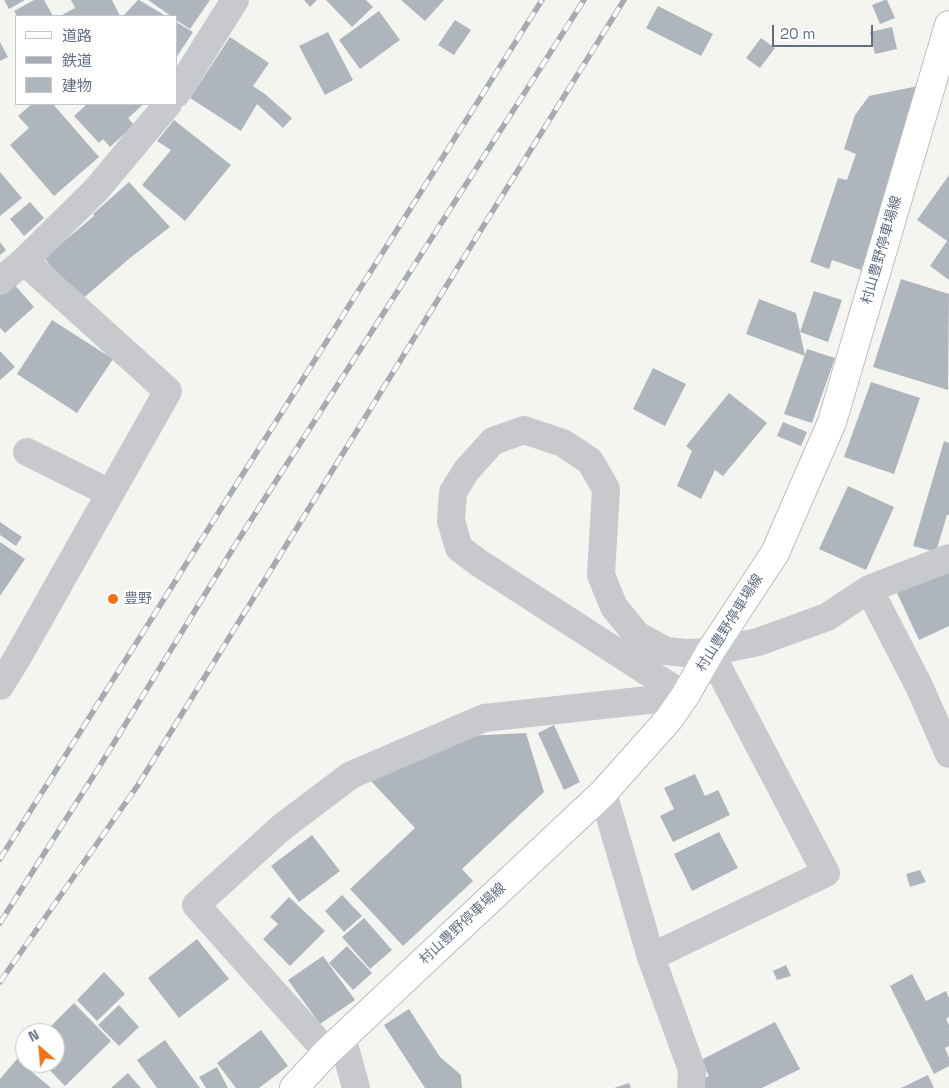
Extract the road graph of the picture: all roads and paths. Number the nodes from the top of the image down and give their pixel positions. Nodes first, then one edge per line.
1 (235, 0) edge
2 (949, 25) edge
3 (178, 91) edge
4 (167, 105) edge
5 (24, 261) junction
6 (0, 281) edge
7 (27, 452) dead end
8 (110, 493) junction
9 (949, 558) edge
10 (869, 589) junction
11 (710, 652) junction
12 (0, 686) edge
13 (685, 696) junction
14 (949, 754) edge
15 (603, 793) junction
16 (651, 958) junction
17 (334, 1045) junction
18 (294, 1088) edge
19 (356, 1088) edge
20 (691, 1088) edge

1 - 3 street
2 - 11 main road, 村山豊野停車場線
4 - 5 street
5 - 6 street
5 - 8 street
7 - 8 street
8 - 12 street
9 - 10 street
10 - 11 street
10 - 14 street
11 - 13 main road, 村山豊野停車場線
11 - 13 street
11 - 16 street
13 - 15 main road, 村山豊野停車場線
13 - 17 street
15 - 16 street
15 - 17 main road, 村山豊野停車場線
16 - 20 street
17 - 18 main road, 村山豊野停車場線
17 - 19 street

